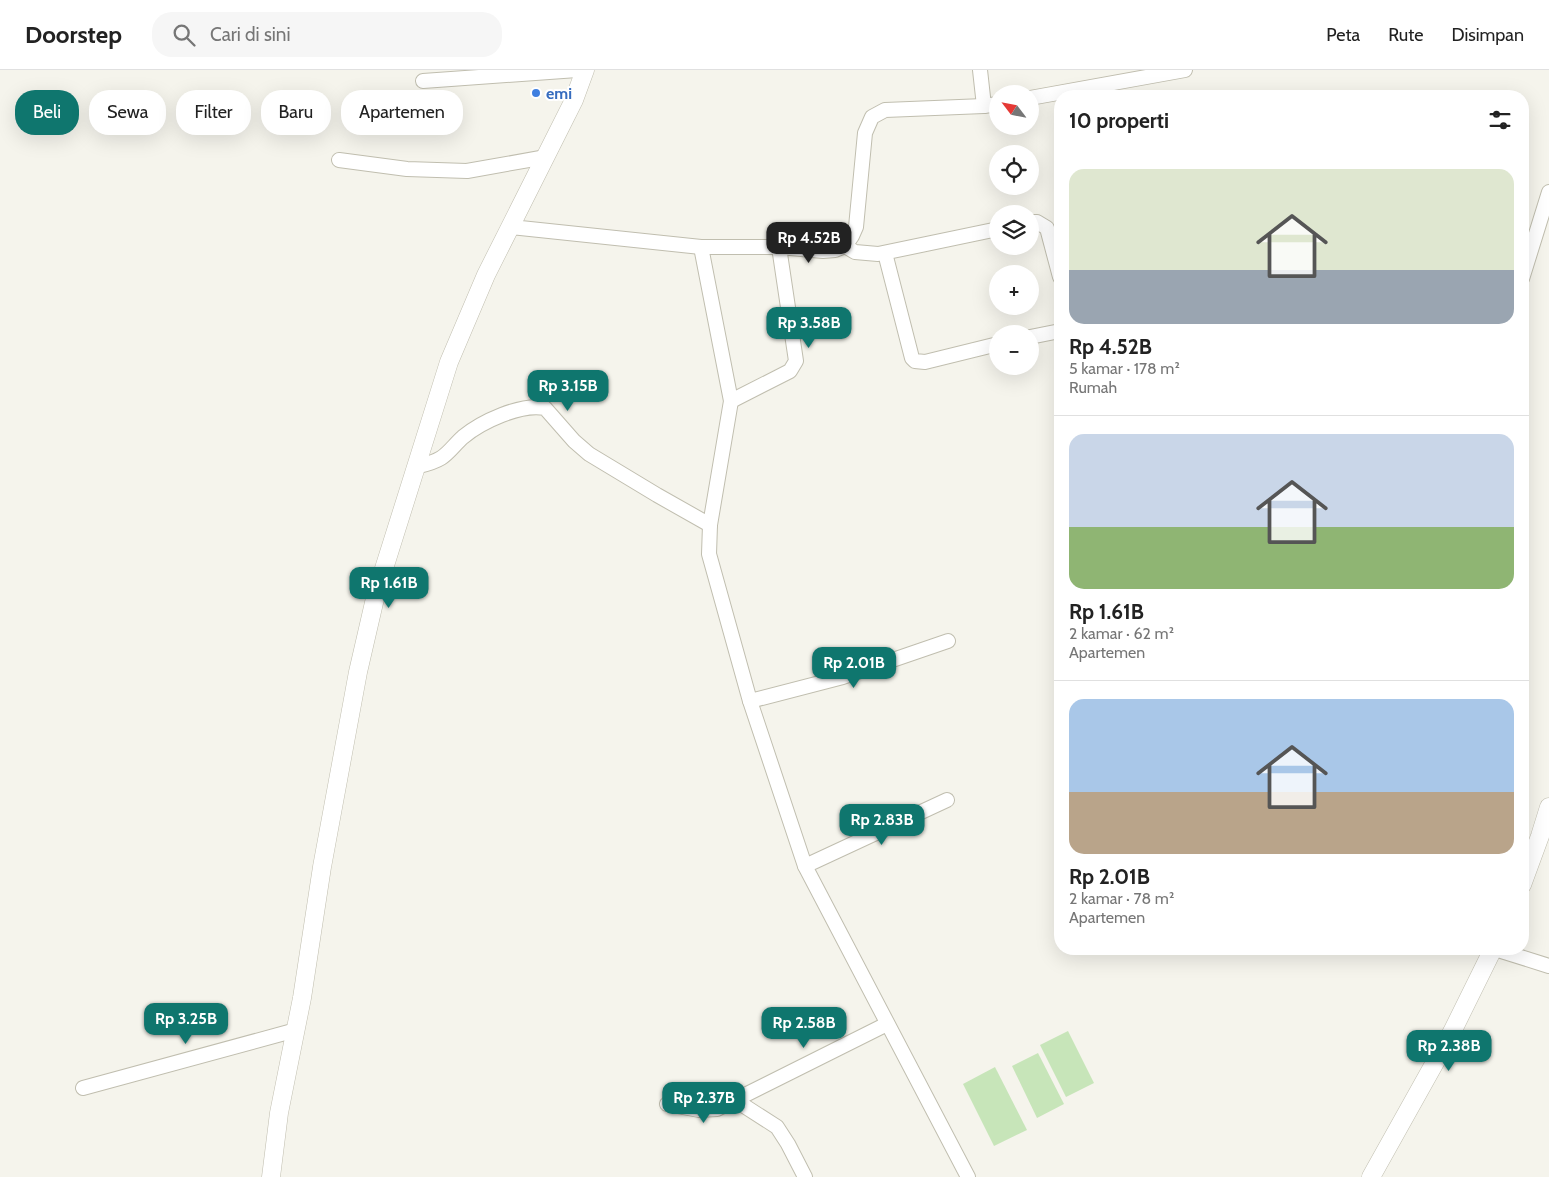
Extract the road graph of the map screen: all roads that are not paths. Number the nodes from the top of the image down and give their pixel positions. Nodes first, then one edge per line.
1 (577, 70) edge
2 (585, 70) edge
3 (980, 70) edge
4 (1185, 70) edge
5 (423, 81) dead end
6 (1074, 90) edge
7 (1054, 94) edge
8 (1039, 96) edge
9 (989, 99) edge
10 (989, 105) edge
11 (546, 156) junction
12 (339, 160) dead end
13 (1549, 192) edge
14 (1039, 223) edge
15 (510, 227) junction
16 (989, 231) edge
17 (845, 246) junction
18 (701, 247) junction
19 (779, 247) junction
20 (884, 253) junction
21 (1054, 254) edge
22 (1529, 256) edge
23 (1054, 332) edge
24 (1039, 335) edge
25 (989, 346) edge
26 (731, 401) junction
27 (415, 468) junction
28 (710, 525) junction
29 (948, 641) dead end
30 (750, 701) junction
31 (947, 800) dead end
32 (1549, 807) edge
33 (805, 866) junction
34 (1529, 866) edge
35 (1491, 955) edge
36 (1513, 955) edge
37 (1549, 966) edge
38 (887, 1024) junction
39 (296, 1030) junction
40 (83, 1088) dead end
41 (735, 1100) junction
42 (667, 1104) dead end
43 (271, 1177) edge
44 (805, 1177) edge
45 (968, 1177) edge
46 (1371, 1177) edge

1 - 5 street
2 - 11 street
3 - 9 street
4 - 6 street
7 - 8 street
10 - 17 street
11 - 12 street
11 - 15 street
13 - 22 street
14 - 21 street
15 - 18 street
15 - 27 street
16 - 20 street
17 - 19 street
17 - 20 street
18 - 19 street
18 - 26 street
19 - 26 street
20 - 25 street
23 - 24 street
26 - 28 street
27 - 28 street
27 - 39 street
28 - 30 street
29 - 30 street
30 - 33 street
31 - 33 street
32 - 34 street
33 - 38 street
35 - 46 street
36 - 37 street
38 - 41 street
38 - 45 street
39 - 40 street
39 - 43 street
41 - 42 street
41 - 44 street

